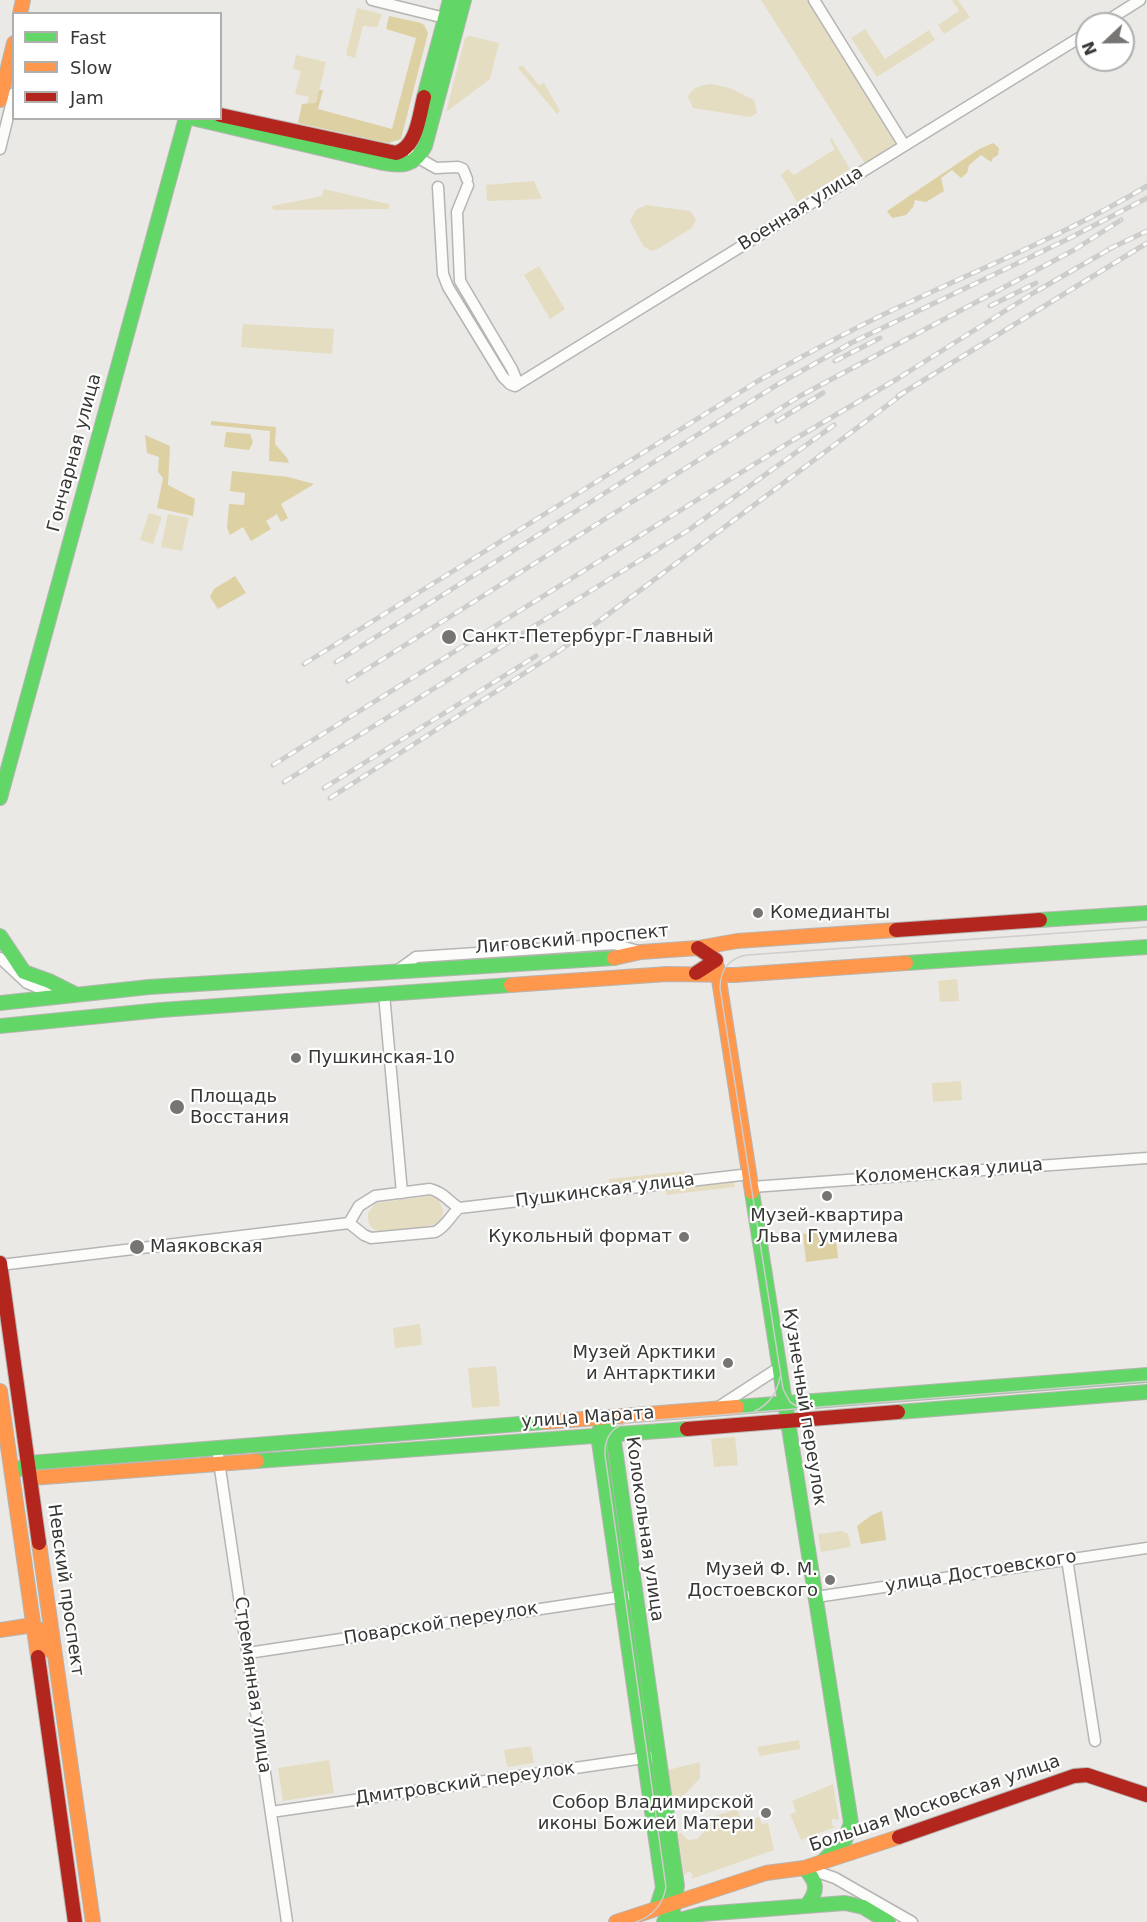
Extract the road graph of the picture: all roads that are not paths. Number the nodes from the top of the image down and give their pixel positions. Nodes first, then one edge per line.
1 (372, 0) edge
2 (450, 0) edge
3 (464, 0) edge
4 (814, 0) edge
5 (1140, 0) edge
6 (1121, 12) edge
7 (452, 20) junction
8 (1075, 40) edge
9 (12, 51) edge
10 (6, 76) edge
11 (0, 100) edge
12 (12, 101) edge
13 (222, 115) edge
14 (185, 120) edge
15 (201, 120) edge
16 (904, 145) junction
17 (0, 149) edge
18 (405, 150) junction
19 (418, 158) junction
20 (436, 168) junction
21 (515, 386) junction
22 (0, 798) edge
23 (1147, 913) edge
24 (0, 936) edge
25 (1147, 947) edge
26 (715, 953) junction
27 (0, 958) edge
28 (696, 974) junction
29 (718, 974) junction
30 (221, 982) junction
31 (74, 993) junction
32 (384, 994) junction
33 (56, 995) junction
34 (0, 1003) edge
35 (223, 1005) junction
36 (0, 1026) edge
37 (1147, 1158) edge
38 (751, 1180) junction
39 (402, 1192) junction
40 (448, 1201) junction
41 (459, 1208) junction
42 (450, 1216) junction
43 (354, 1222) junction
44 (0, 1264) edge
45 (780, 1367) junction
46 (1147, 1375) edge
47 (0, 1391) edge
48 (1147, 1392) edge
49 (785, 1402) junction
50 (717, 1408) junction
51 (603, 1418) junction
52 (788, 1421) junction
53 (613, 1434) junction
54 (598, 1435) junction
55 (218, 1448) junction
56 (28, 1463) junction
57 (220, 1464) junction
58 (12, 1475) junction
59 (31, 1478) junction
60 (1147, 1548) edge
61 (1067, 1560) junction
62 (628, 1595) junction
63 (816, 1597) junction
64 (33, 1625) junction
65 (0, 1630) edge
66 (248, 1653) junction
67 (60, 1683) junction
68 (1095, 1742) dead end
69 (659, 1756) junction
70 (644, 1758) junction
71 (1147, 1796) edge
72 (271, 1812) junction
73 (821, 1863) junction
74 (804, 1868) junction
75 (750, 1877) junction
76 (861, 1900) junction
77 (675, 1901) junction
78 (807, 1905) junction
79 (657, 1907) junction
80 (757, 1909) junction
81 (75, 1922) edge
82 (93, 1922) edge
83 (287, 1922) edge
84 (616, 1922) edge
85 (664, 1922) edge
86 (672, 1922) edge
87 (888, 1922) edge
88 (912, 1922) edge

1 - 7 street
2 - 7 main road
3 - 7 main road
4 - 16 street
5 - 6 street
7 - 18 main road
7 - 19 main road
8 - 16 street, Военная улица
9 - 10 main road
10 - 11 main road
12 - 17 street
13 - 18 main road
14 - 22 main road, Гончарная улица
15 - 19 main road
16 - 21 street, Военная улица
18 - 19 street
19 - 20 street
20 - 21 street
20 - 21 street
23 - 26 main road, Лиговский проспект
24 - 31 main road
25 - 29 main road
26 - 28 main road
26 - 29 main road, Кузнечный переулок
26 - 30 main road, Лиговский проспект
27 - 33 street
28 - 29 main road
28 - 32 main road
29 - 38 main road, Кузнечный переулок
30 - 31 main road, Лиговский проспект
30 - 35 main road
31 - 33 main road, Лиговский проспект
32 - 35 main road
32 - 39 street
33 - 34 main road, Лиговский проспект
35 - 36 main road
37 - 38 street, Коломенская улица
38 - 41 street, Пушкинская улица
38 - 45 main road, Кузнечный переулок
39 - 40 street
39 - 43 street
40 - 41 street
40 - 42 street
41 - 42 street
42 - 43 street
43 - 44 street
44 - 56 main road, Невский проспект
45 - 49 main road, Кузнечный переулок
45 - 50 street, улица Марата
46 - 49 main road, улица Марата
47 - 58 main road, Невский проспект
48 - 52 main road, улица Марата
49 - 50 main road, улица Марата
49 - 52 main road, Кузнечный переулок
50 - 51 main road, улица Марата
51 - 53 main road, Колокольная улица
51 - 54 main road, Колокольная улица
51 - 55 main road, улица Марата
52 - 53 main road, улица Марата
52 - 63 main road, Кузнечный переулок
53 - 54 main road, улица Марата
53 - 62 main road, Колокольная улица
54 - 57 main road, улица Марата
54 - 62 main road, Колокольная улица
55 - 56 main road, улица Марата
55 - 57 street, Стремянная улица
56 - 58 main road
56 - 59 main road, Невский проспект
57 - 59 main road, улица Марата
57 - 66 street, Стремянная улица
58 - 64 main road, Невский проспект
59 - 67 main road, Невский проспект
60 - 61 street, улица Достоевского
61 - 63 street, улица Достоевского
61 - 68 street
62 - 66 street, Поварской переулок
62 - 69 main road, Колокольная улица
62 - 70 main road, Колокольная улица
63 - 73 main road, Кузнечный переулок
64 - 65 main road
64 - 67 main road
64 - 81 main road, Невский проспект
66 - 72 street, Стремянная улица
67 - 82 main road, Невский проспект
69 - 70 street, Дмитровский переулок
69 - 77 main road, Колокольная улица
70 - 72 street, Дмитровский переулок
70 - 79 main road, Колокольная улица
71 - 73 main road, Большая Московская улица
72 - 83 street, Стремянная улица
73 - 74 main road, Большая Московская улица
74 - 75 main road, Большая Московская улица
74 - 76 street
74 - 78 main road
75 - 77 main road, Большая Московская улица
75 - 80 main road
76 - 78 main road
76 - 87 main road
76 - 88 street
77 - 79 main road, Большая Московская улица
77 - 85 main road, Колокольная улица
78 - 80 main road
79 - 84 main road, Большая Московская улица
80 - 86 main road

